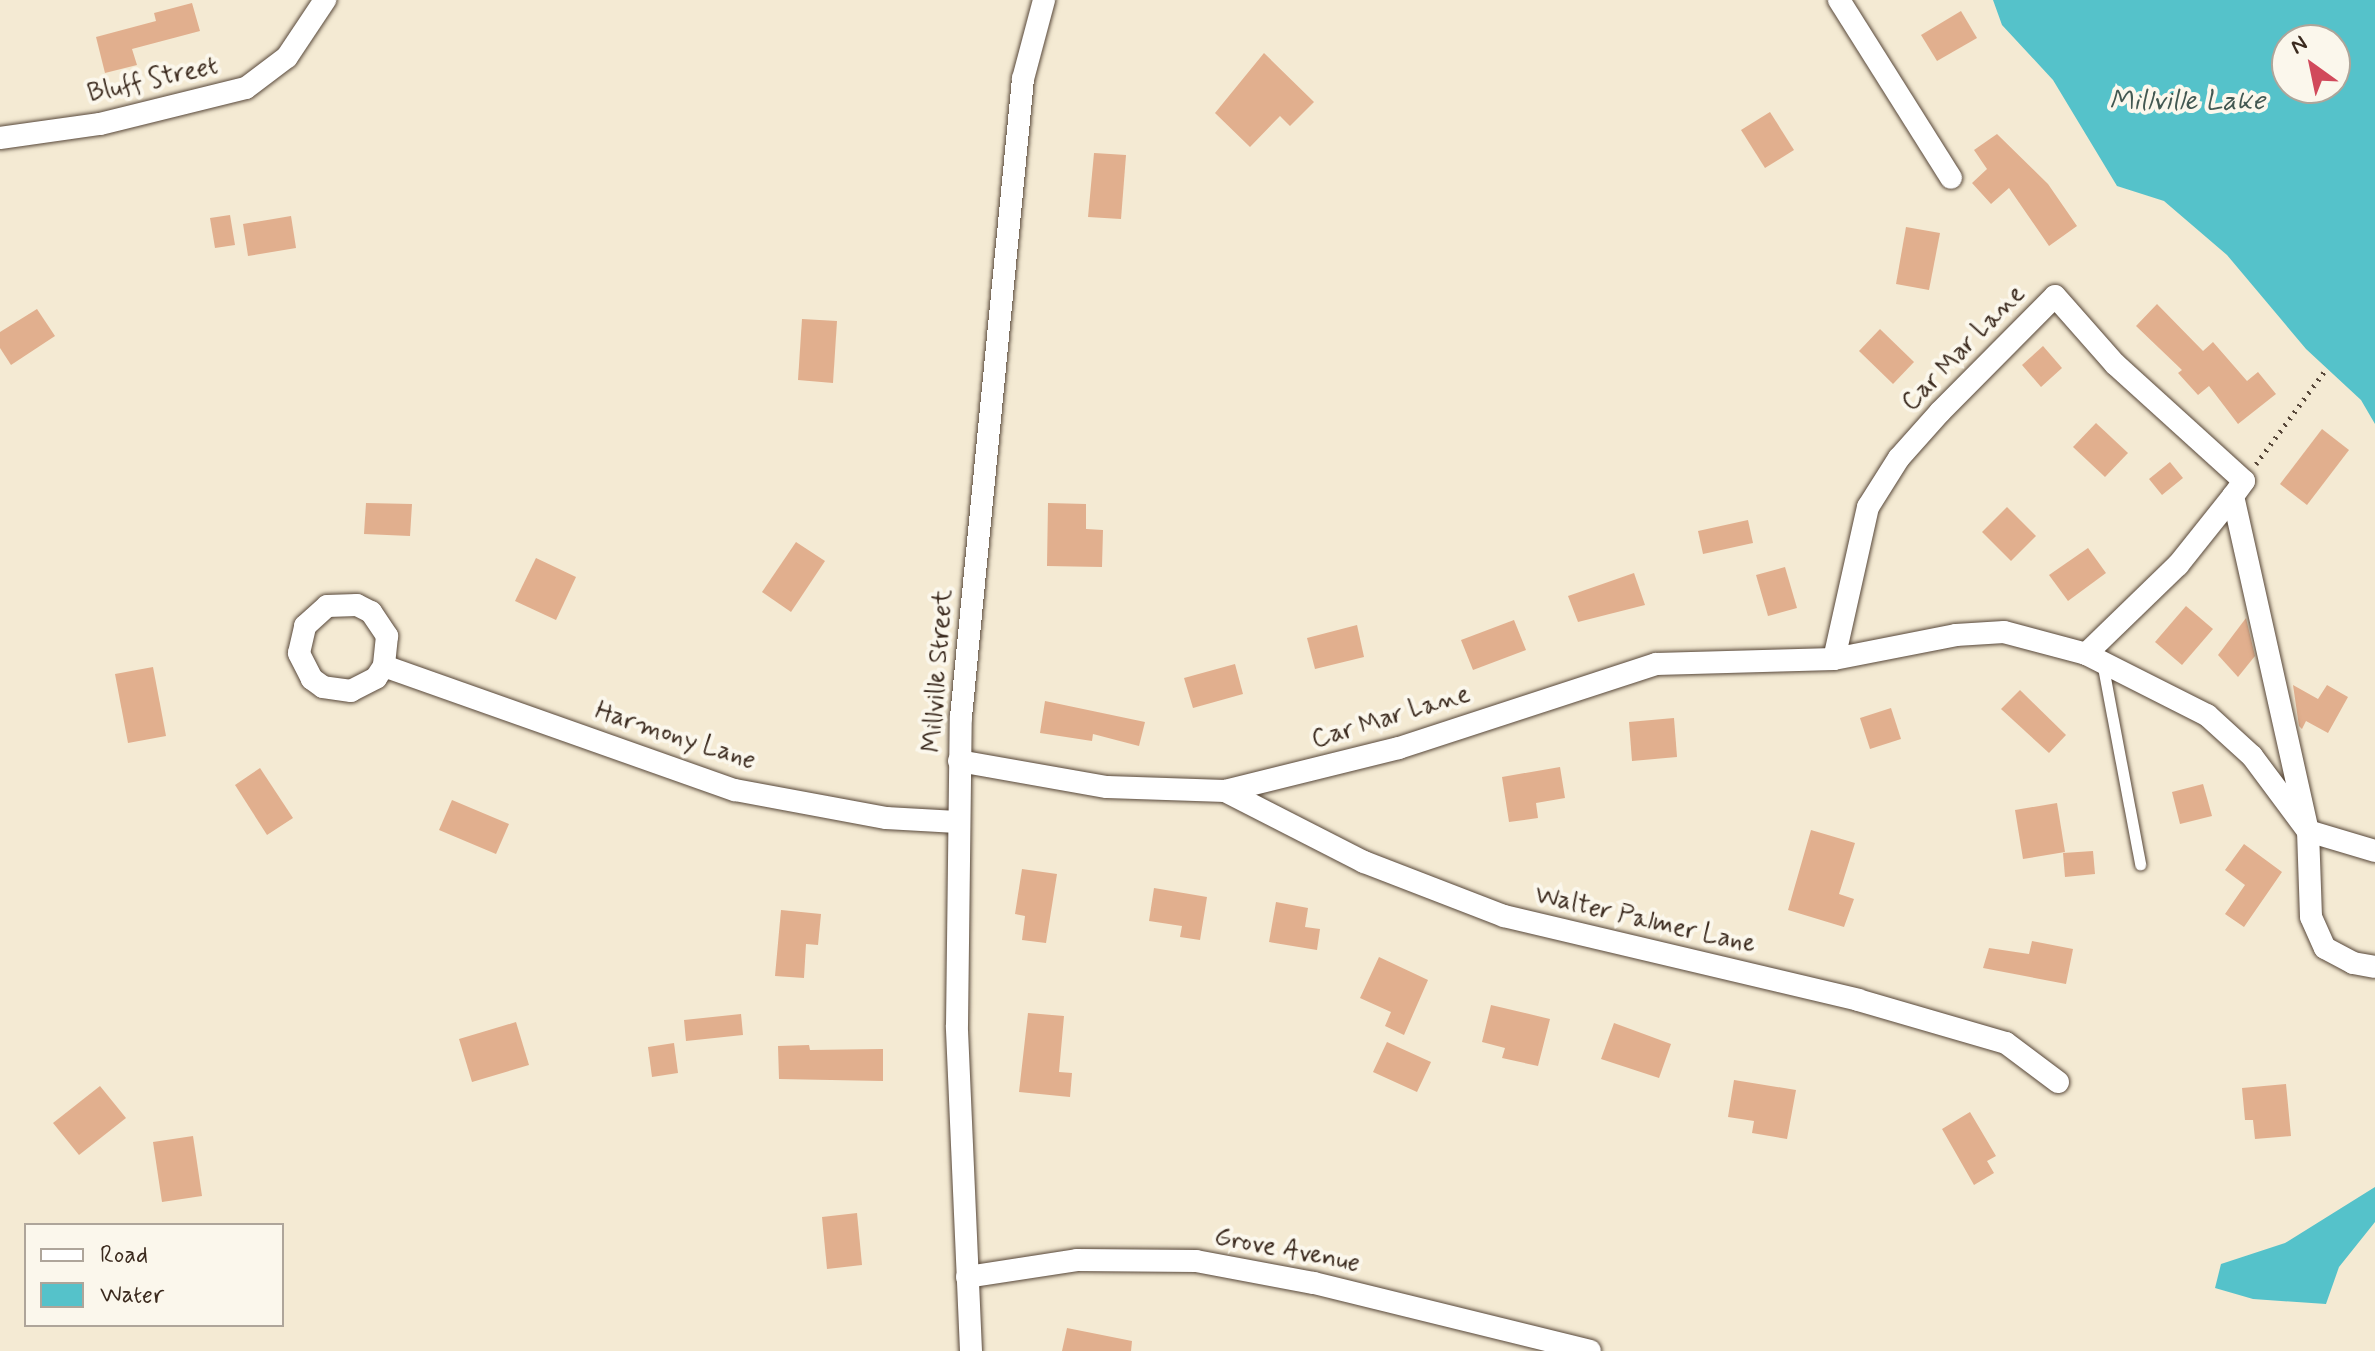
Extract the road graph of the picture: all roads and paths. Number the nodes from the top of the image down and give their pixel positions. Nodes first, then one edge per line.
1 (325, 0) edge
2 (1044, 0) edge
3 (1839, 0) edge
4 (0, 138) edge
5 (1951, 178) dead end
6 (2327, 368) dead end
7 (2238, 489) junction
8 (2094, 658) junction
9 (1834, 659) junction
10 (384, 666) junction
11 (959, 761) junction
12 (1225, 791) junction
13 (957, 822) junction
14 (2308, 831) junction
15 (2375, 851) edge
16 (2140, 864) dead end
17 (2375, 967) edge
18 (2058, 1082) dead end
19 (967, 1277) junction
20 (971, 1351) edge
21 (1590, 1351) edge

1 - 4 street, Bluff Street
2 - 11 street, Millville Street
3 - 5 street
6 - 7 path
7 - 8 street
7 - 9 street, Car Mar Lane
7 - 14 street
8 - 9 street, Car Mar Lane
8 - 14 street, Car Mar Lane
8 - 16 lane
9 - 12 street, Car Mar Lane
10 - 10 street
10 - 13 street, Harmony Lane
11 - 12 street, Car Mar Lane
11 - 13 street, Millville Street
12 - 18 street, Walter Palmer Lane
13 - 19 street, Millville Street
14 - 15 street
14 - 17 street
19 - 20 street, Millville Street
19 - 21 street, Grove Avenue

